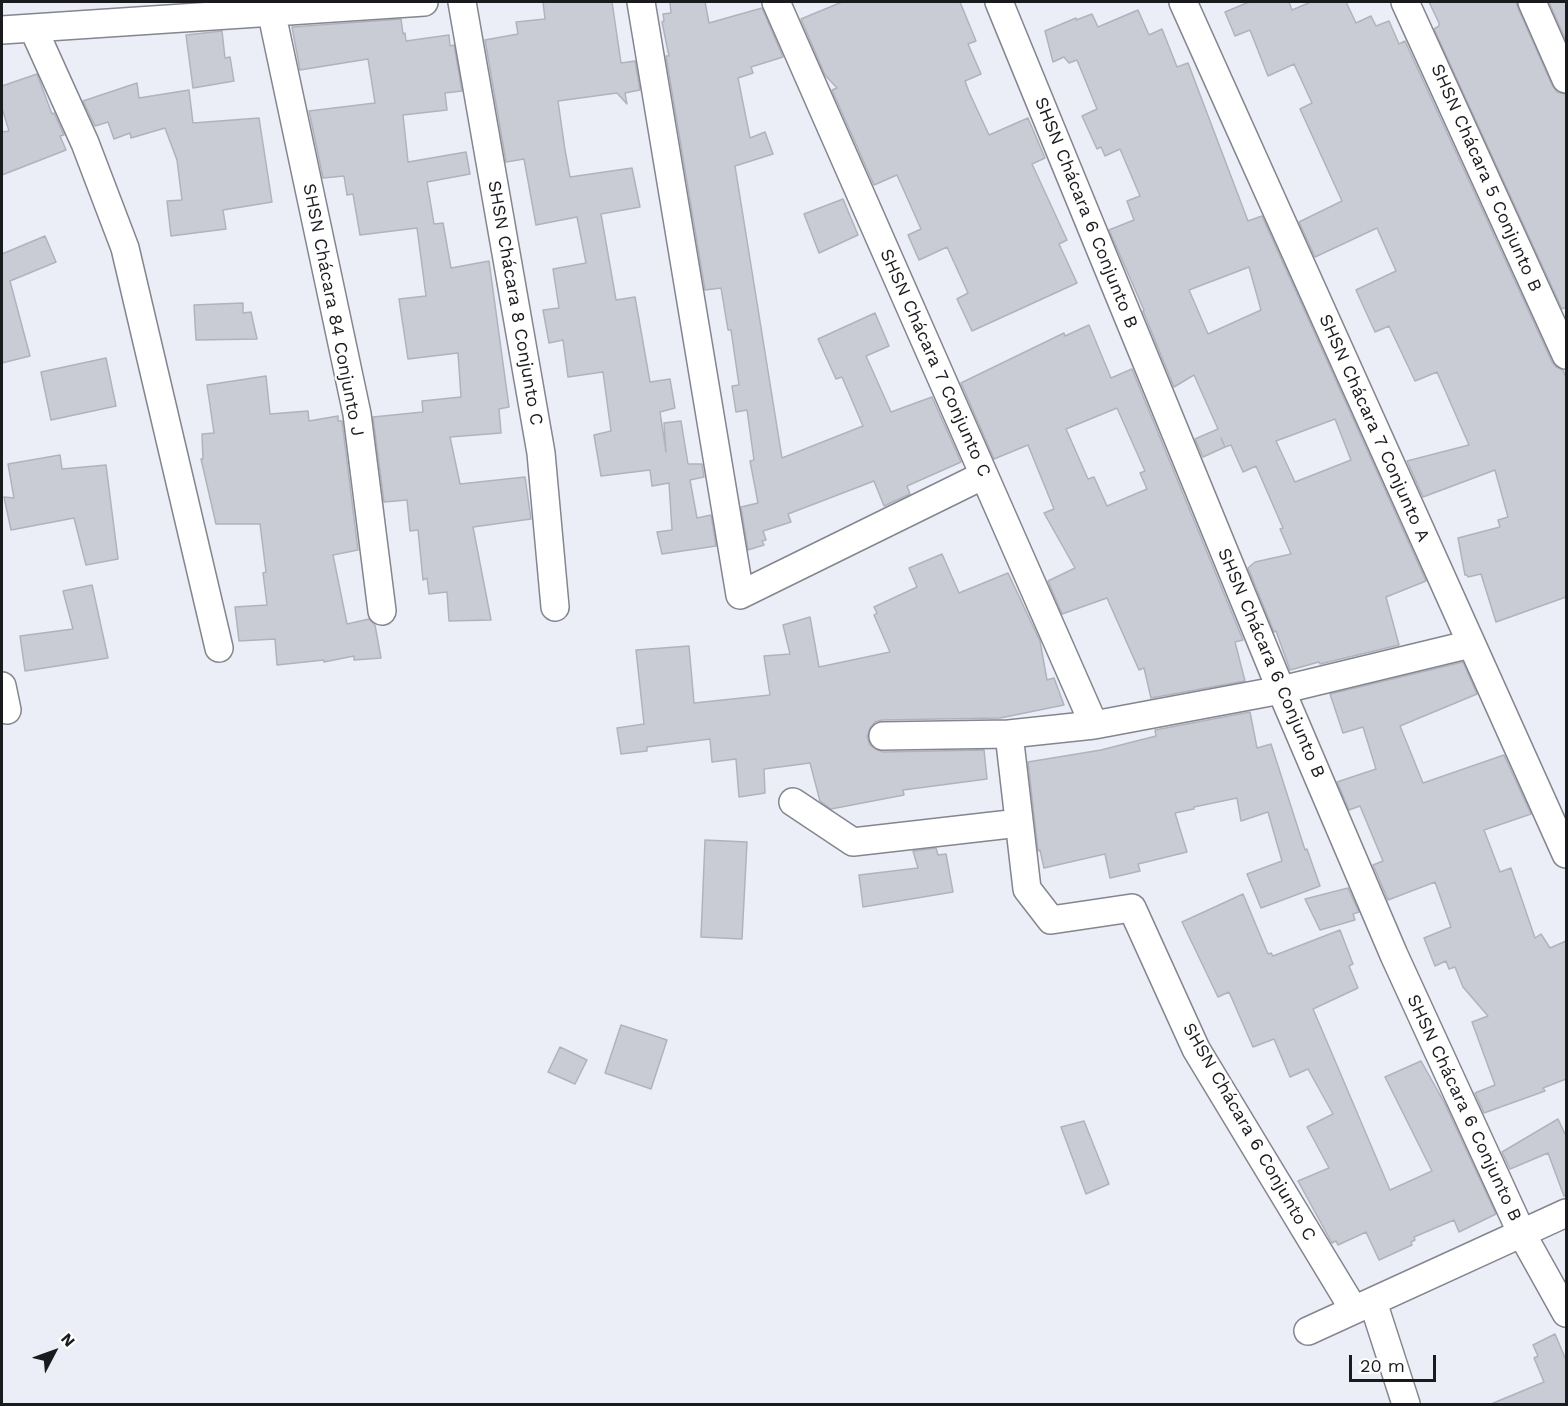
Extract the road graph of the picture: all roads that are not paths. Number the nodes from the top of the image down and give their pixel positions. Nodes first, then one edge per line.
1 (424, 2) edge
2 (462, 2) edge
3 (641, 2) edge
4 (776, 2) edge
5 (999, 2) edge
6 (1183, 2) edge
7 (1406, 2) edge
8 (1532, 2) edge
9 (271, 10) junction
10 (63, 13) edge
11 (33, 28) junction
12 (2, 30) edge
13 (1566, 79) edge
14 (1566, 355) edge
15 (984, 475) junction
16 (555, 607) dead end
17 (382, 611) dead end
18 (1471, 644) junction
19 (219, 648) dead end
20 (1281, 690) junction
21 (1094, 725) junction
22 (1009, 734) junction
23 (883, 736) dead end
24 (793, 802) dead end
25 (1019, 823) junction
26 (1566, 854) edge
27 (1566, 1214) edge
28 (1522, 1234) junction
29 (1364, 1306) junction
30 (1566, 1312) edge
31 (1308, 1331) dead end
32 (1406, 1404) edge

1 - 9 street
2 - 16 street, SHSN Chácara 8 Conjunto C
3 - 15 street
4 - 15 street, SHSN Chácara 7 Conjunto C
5 - 20 street, SHSN Chácara 6 Conjunto B
6 - 18 street, SHSN Chácara 7 Conjunto A
7 - 14 street, SHSN Chácara 5 Conjunto B
8 - 13 street
9 - 10 street
9 - 17 street, SHSN Chácara 84 Conjunto J
10 - 11 street
11 - 12 street
11 - 19 street
15 - 21 street, SHSN Chácara 7 Conjunto C
18 - 20 street
18 - 26 street, SHSN Chácara 7 Conjunto A
20 - 21 street
20 - 28 street, SHSN Chácara 6 Conjunto B
21 - 22 street
22 - 23 street
22 - 25 street, SHSN Chácara 6 Conjunto C
24 - 25 street
25 - 29 street, SHSN Chácara 6 Conjunto C
27 - 28 street
28 - 29 street
28 - 30 street, SHSN Chácara 6 Conjunto B
29 - 31 street
29 - 32 street

